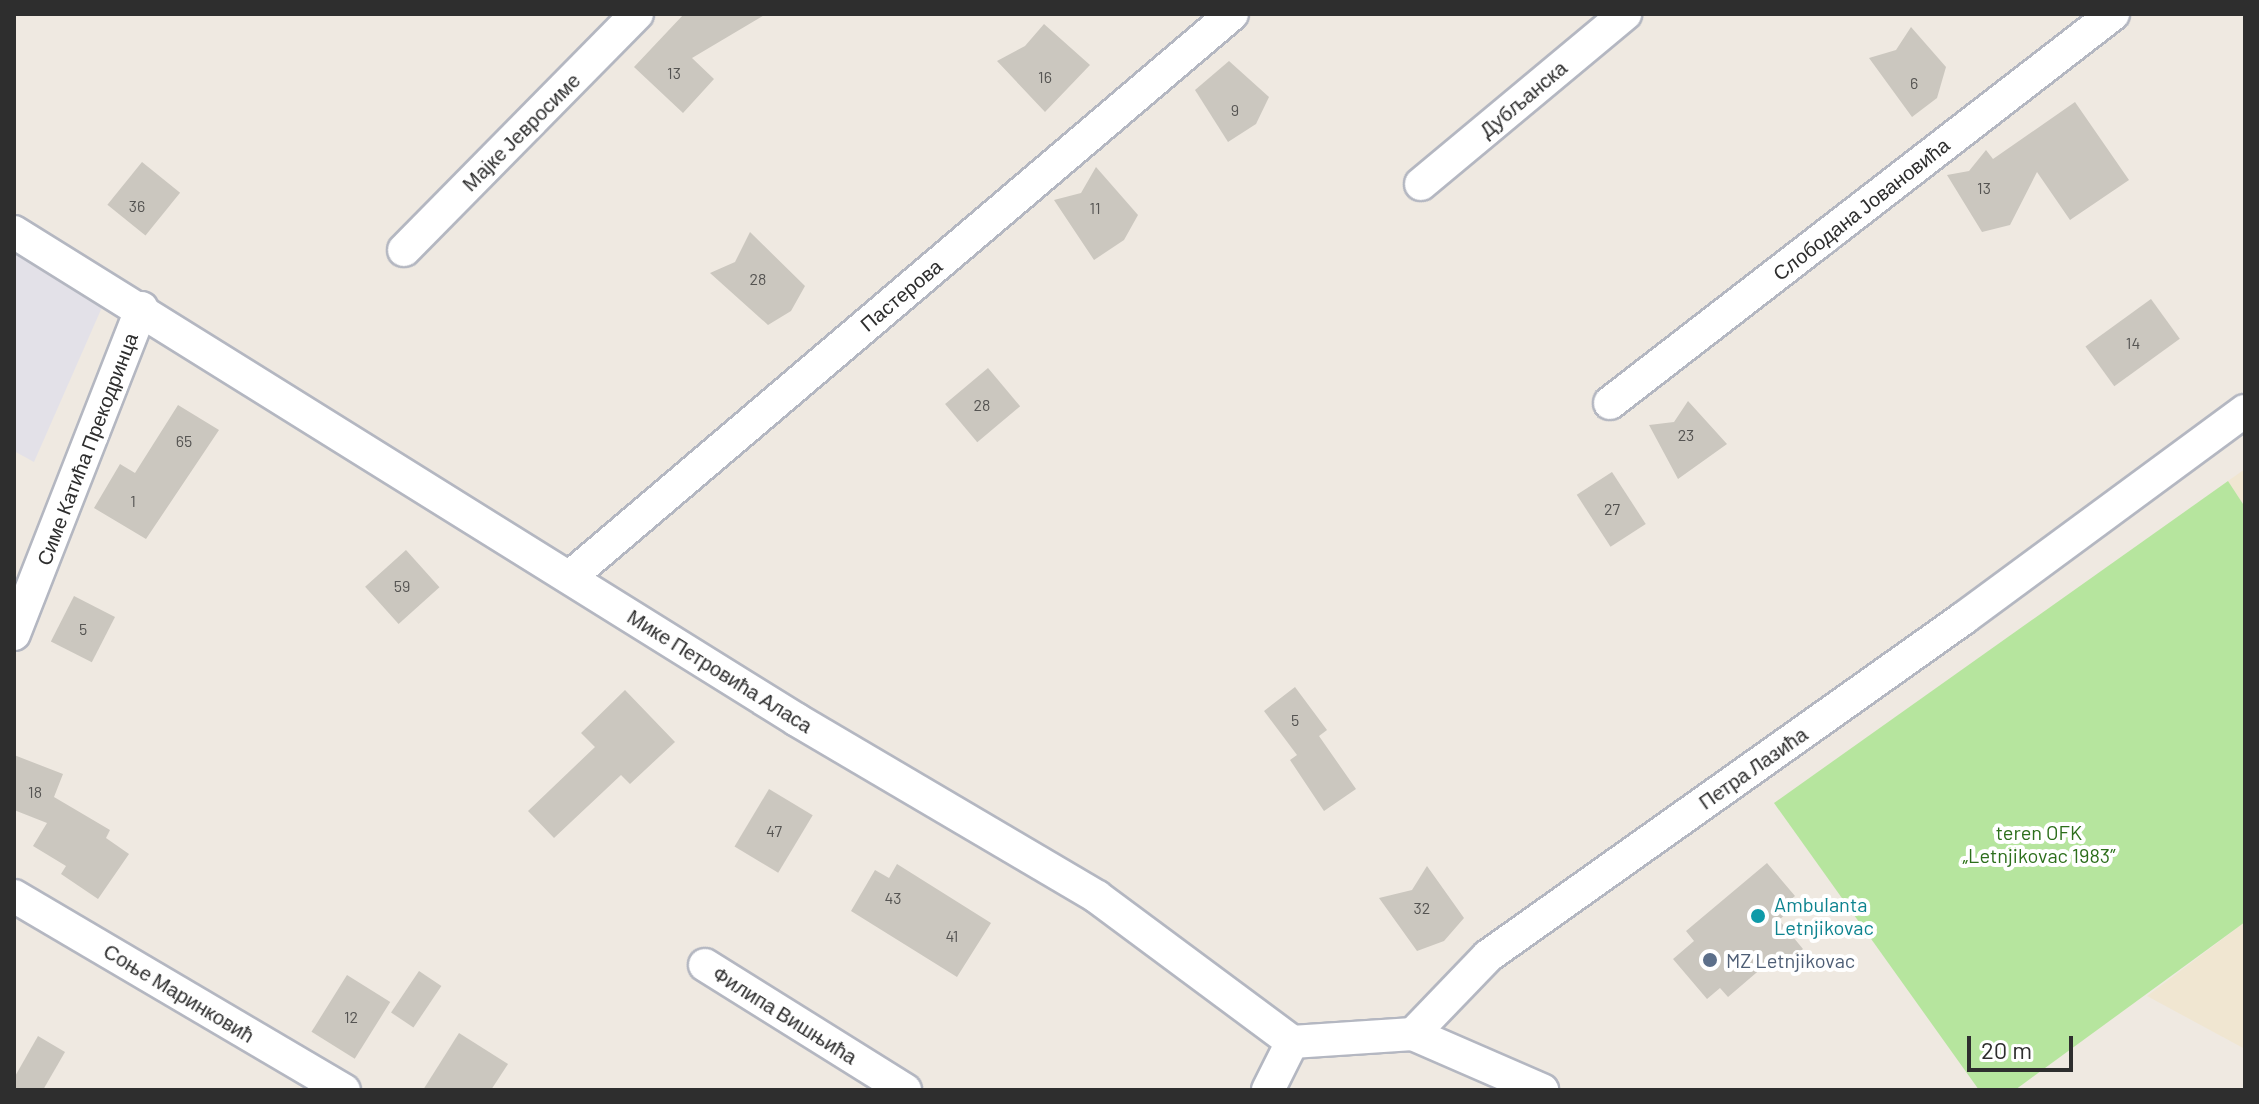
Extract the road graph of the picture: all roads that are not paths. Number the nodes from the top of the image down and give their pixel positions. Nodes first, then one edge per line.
1 (637, 14) edge
2 (1232, 14) edge
3 (1625, 14) edge
4 (2113, 14) edge
5 (1421, 184) dead end
6 (14, 232) edge
7 (404, 250) dead end
8 (142, 308) junction
9 (1610, 403) dead end
10 (2245, 411) edge
11 (570, 577) junction
12 (14, 634) edge
13 (14, 896) edge
14 (705, 965) dead end
15 (1413, 1034) junction
16 (1292, 1042) junction
17 (344, 1090) edge
18 (905, 1090) edge
19 (1268, 1090) edge
20 (1542, 1090) edge

1 - 7 street, Мајке Јевросиме
2 - 11 street, Пастерова
3 - 5 street, Дубљанска
4 - 9 street, Слободана Јовановића
6 - 8 street, Мике Петровића Аласа
8 - 11 street, Мике Петровића Аласа
8 - 12 street, Симе Катића Прекодринца
10 - 15 street, Петра Лазића
11 - 16 street, Мике Петровића Аласа
13 - 17 street, Соње Маринковић
14 - 18 street, Филипа Вишњића
15 - 16 street
15 - 20 street
16 - 19 street

